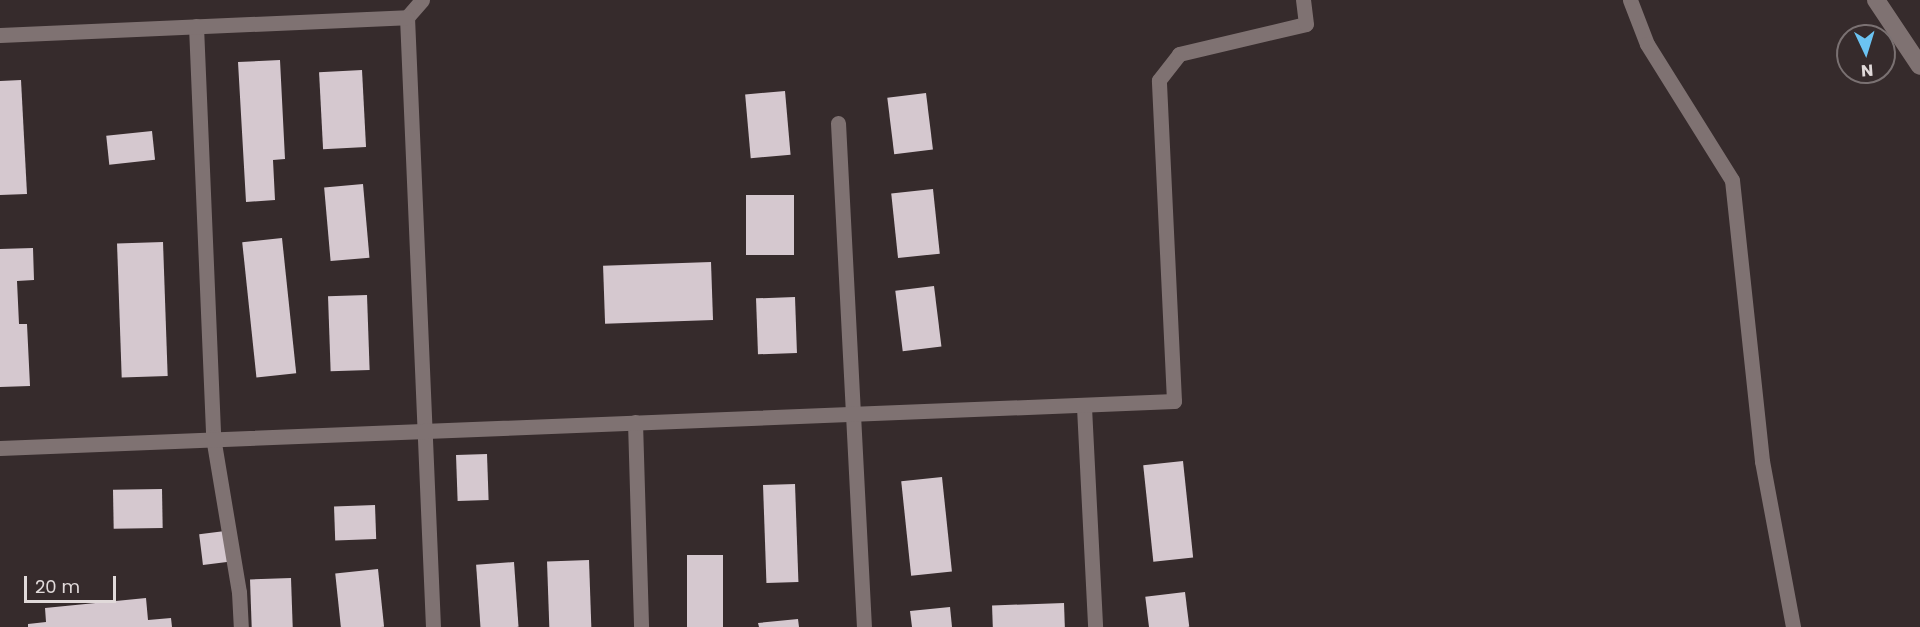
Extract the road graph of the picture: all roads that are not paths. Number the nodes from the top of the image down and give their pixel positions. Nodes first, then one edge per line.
1 (422, 0) edge
2 (1303, 0) edge
3 (1630, 0) edge
4 (1876, 0) edge
5 (407, 17) junction
6 (196, 27) junction
7 (0, 35) edge
8 (1920, 66) edge
9 (838, 123) dead end
10 (1084, 407) junction
11 (851, 415) junction
12 (635, 422) junction
13 (425, 429) junction
14 (213, 437) junction
15 (0, 448) edge
16 (241, 627) edge
17 (433, 627) edge
18 (641, 627) edge
19 (864, 627) edge
20 (1095, 627) edge
21 (1793, 627) edge

1 - 5 lane
2 - 10 lane
3 - 21 lane
4 - 8 street
5 - 6 lane
5 - 13 lane
6 - 7 lane
6 - 14 lane
9 - 11 lane
10 - 11 lane
10 - 20 lane
11 - 12 lane
11 - 19 lane
12 - 13 lane
12 - 18 lane
13 - 14 lane
13 - 17 lane
14 - 15 lane
14 - 16 lane

